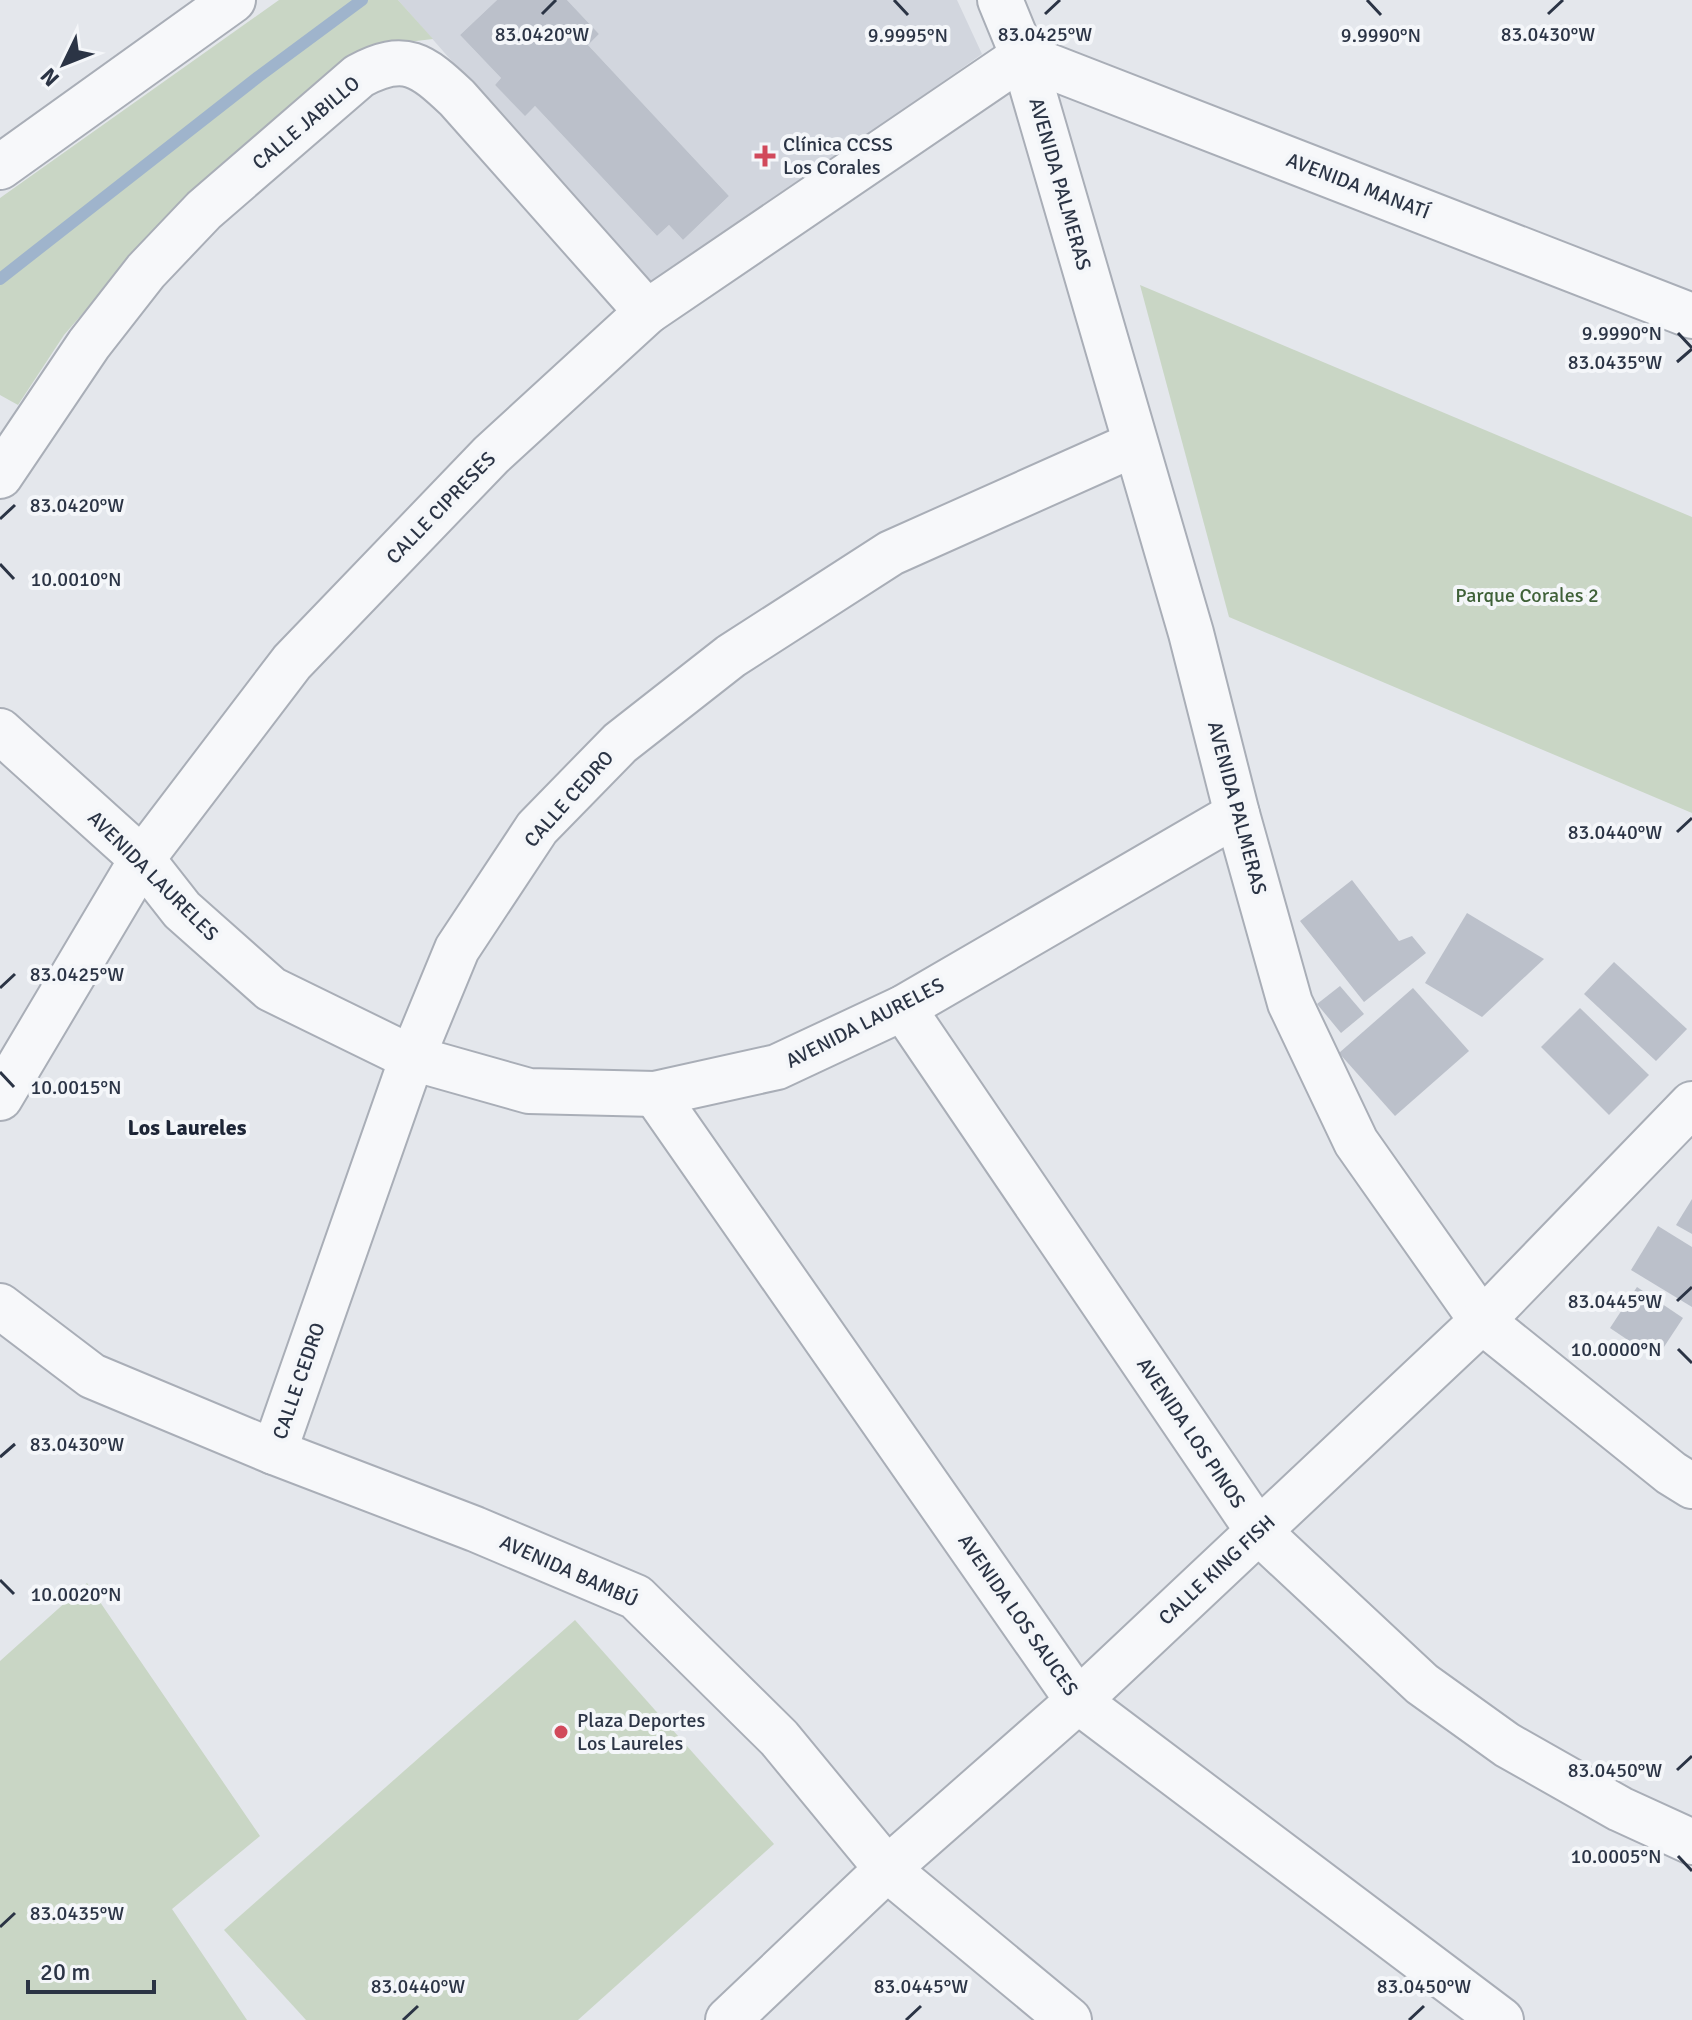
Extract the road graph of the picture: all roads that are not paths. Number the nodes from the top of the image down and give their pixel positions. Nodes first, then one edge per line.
1 (1000, 0) edge
2 (230, 1) edge
3 (1023, 56) junction
4 (0, 167) edge
5 (647, 312) junction
6 (1692, 316) edge
7 (1135, 444) junction
8 (0, 476) edge
9 (0, 731) edge
10 (1237, 814) junction
11 (142, 859) junction
12 (903, 1008) junction
13 (412, 1058) junction
14 (655, 1094) junction
15 (0, 1098) edge
16 (1692, 1104) edge
17 (0, 1306) edge
18 (1482, 1321) junction
19 (274, 1452) junction
20 (1692, 1486) edge
21 (1258, 1531) junction
22 (1078, 1701) junction
23 (1692, 1842) edge
24 (887, 1869) junction
25 (728, 2020) edge
26 (1069, 2020) edge
27 (1501, 2020) edge

1 - 3 street, AVENIDA PALMERAS
2 - 4 street
3 - 5 street, CALLE CIPRESES
3 - 6 street, AVENIDA MANATÍ
3 - 7 street, AVENIDA PALMERAS
5 - 8 street, CALLE JABILLO
5 - 11 street, CALLE CIPRESES
7 - 10 street, AVENIDA PALMERAS
7 - 13 street, CALLE CEDRO
9 - 11 street, AVENIDA LAURELES
10 - 12 street, AVENIDA LAURELES
10 - 18 street, AVENIDA PALMERAS
11 - 13 street, AVENIDA LAURELES
11 - 15 street, CALLE CIPRESES
12 - 14 street, AVENIDA LAURELES
12 - 21 street, AVENIDA LOS PINOS
13 - 14 street, AVENIDA LAURELES
13 - 19 street, CALLE CEDRO
14 - 22 street, AVENIDA LOS SAUCES
16 - 18 street, CALLE KING FISH
17 - 19 street, AVENIDA BAMBÚ
18 - 20 street, AVENIDA PALMERAS
18 - 21 street, CALLE KING FISH
19 - 24 street, AVENIDA BAMBÚ
21 - 22 street, CALLE KING FISH
21 - 23 street, AVENIDA LOS PINOS
22 - 24 street, CALLE KING FISH
22 - 27 street, AVENIDA LOS SAUCES
24 - 25 street, CALLE KING FISH
24 - 26 street, AVENIDA BAMBÚ

